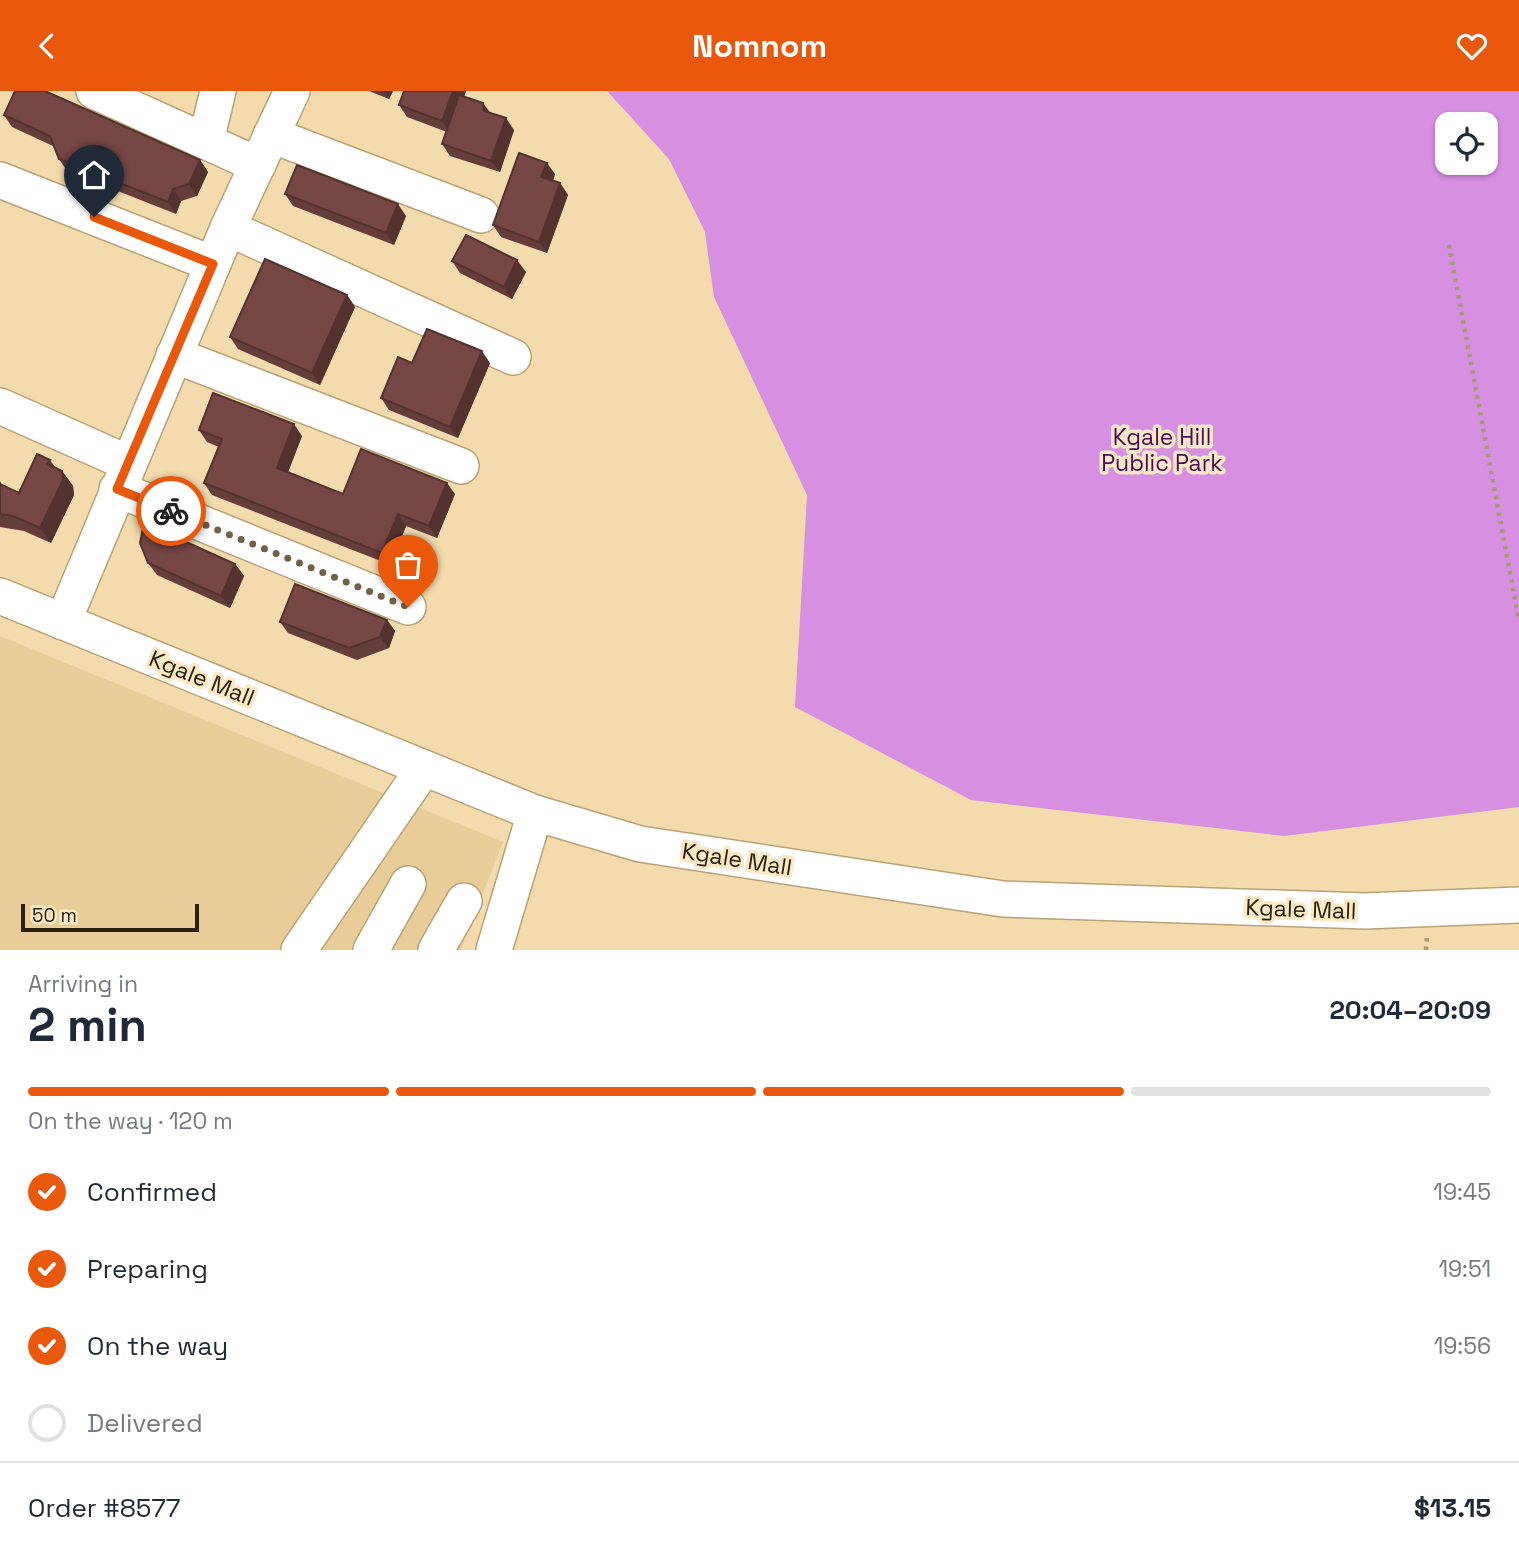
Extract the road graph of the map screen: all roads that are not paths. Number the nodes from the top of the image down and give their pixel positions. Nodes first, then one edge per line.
1 (93, 91) edge
2 (218, 91) edge
3 (292, 91) edge
4 (206, 141) junction
5 (264, 150) junction
6 (0, 180) edge
7 (481, 215) dead end
8 (228, 228) junction
9 (213, 264) junction
10 (174, 355) junction
11 (513, 357) dead end
12 (0, 406) edge
13 (461, 465) dead end
14 (122, 476) junction
15 (0, 596) edge
16 (408, 607) dead end
17 (63, 622) junction
18 (424, 768) junction
19 (535, 813) junction
20 (408, 884) dead end
21 (464, 901) dead end
22 (1519, 905) edge
23 (299, 950) edge
24 (371, 950) edge
25 (436, 950) edge
26 (494, 950) edge

1 - 4 street
2 - 4 street
3 - 5 street
4 - 5 street
5 - 7 street
5 - 8 street
6 - 9 street
8 - 9 street
8 - 11 street
9 - 10 street
10 - 13 street
10 - 14 street
12 - 14 street
14 - 16 street
14 - 17 street
15 - 17 street, Kgale Mall
17 - 18 street, Kgale Mall
18 - 19 street, Kgale Mall
18 - 23 street
19 - 22 street, Kgale Mall
19 - 26 street
20 - 24 street
21 - 25 street

